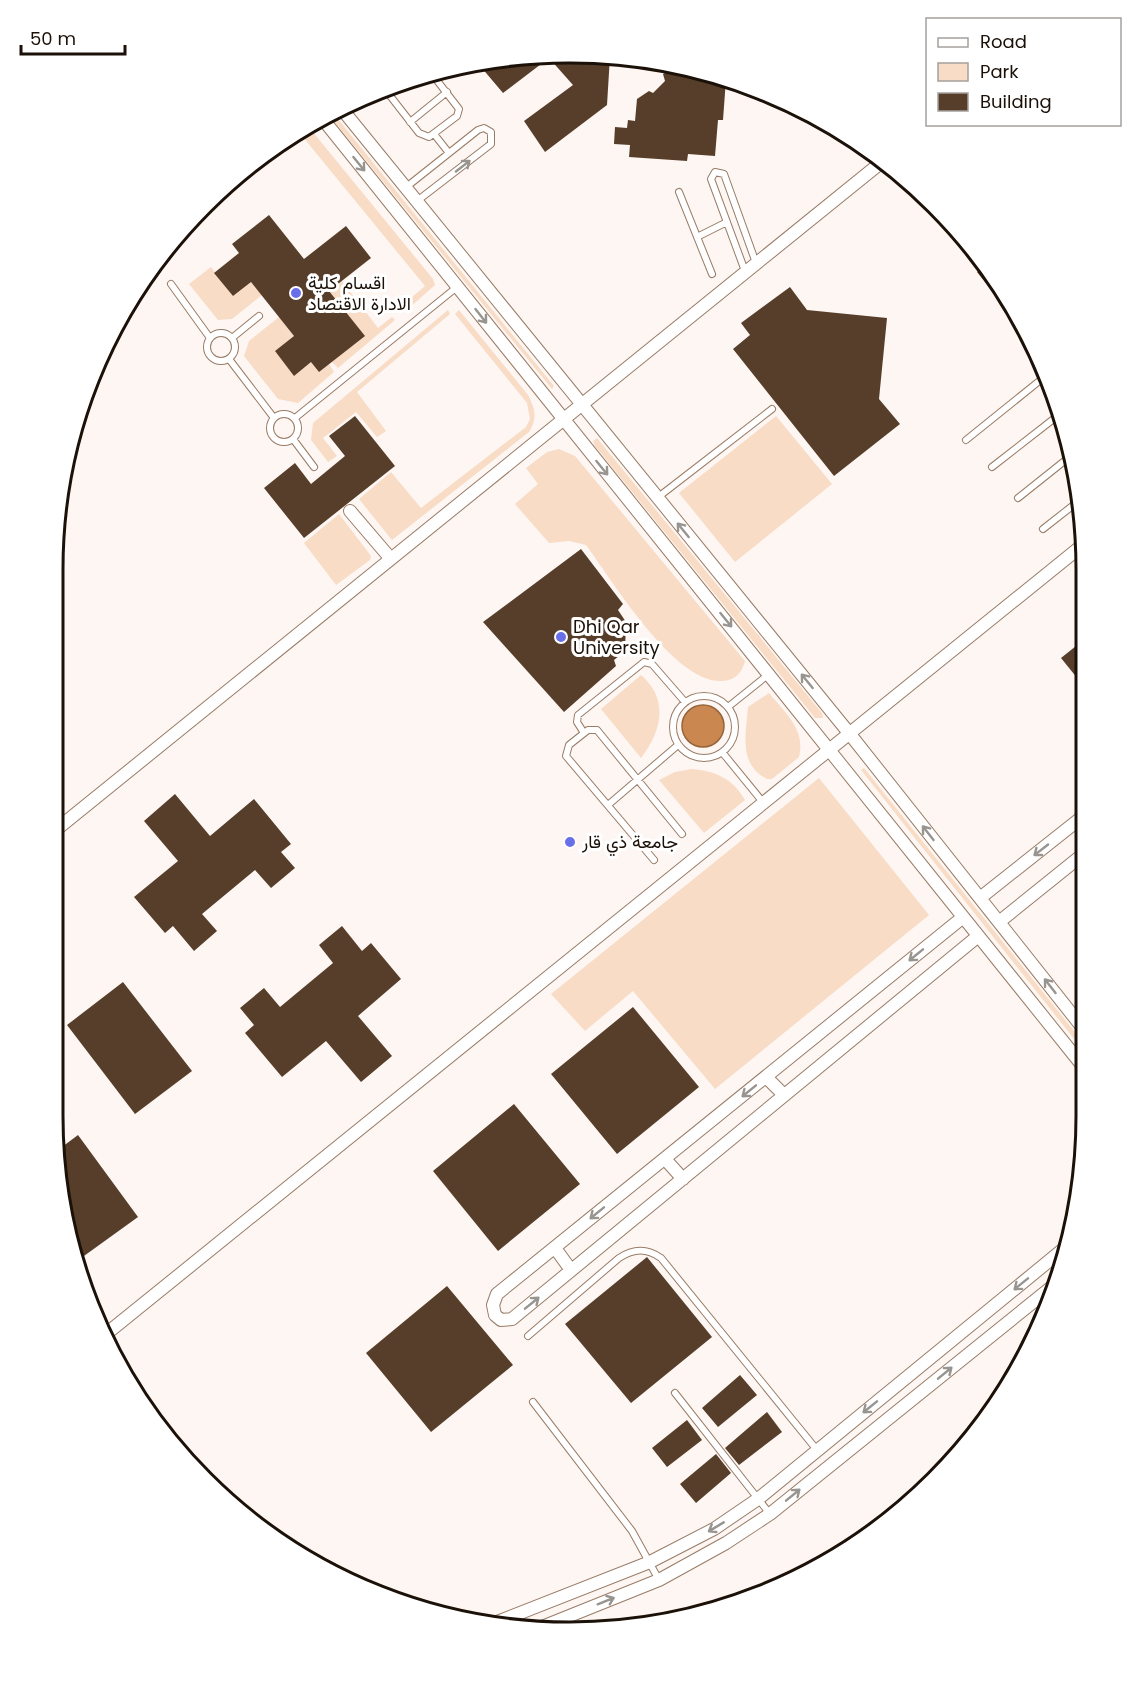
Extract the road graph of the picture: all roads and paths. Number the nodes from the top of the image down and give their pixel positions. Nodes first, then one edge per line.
1 (437, 80) edge
2 (447, 92) junction
3 (390, 96) edge
4 (346, 115) edge
5 (410, 122) junction
6 (327, 125) edge
7 (434, 134) junction
8 (449, 153) junction
9 (876, 167) edge
10 (405, 188) junction
11 (679, 192) dead end
12 (416, 202) junction
13 (727, 222) junction
14 (698, 237) junction
15 (757, 263) junction
16 (746, 272) junction
17 (712, 274) dead end
18 (171, 284) dead end
19 (457, 286) junction
20 (259, 316) dead end
21 (210, 338) junction
22 (232, 338) junction
23 (230, 359) junction
24 (1039, 381) edge
25 (581, 405) junction
26 (772, 409) dead end
27 (274, 418) junction
28 (295, 418) junction
29 (1053, 419) edge
30 (563, 420) junction
31 (293, 439) junction
32 (966, 440) dead end
33 (1064, 461) edge
34 (314, 467) dead end
35 (992, 467) dead end
36 (1018, 498) dead end
37 (657, 499) junction
38 (1072, 506) edge
39 (350, 511) dead end
40 (1043, 530) dead end
41 (1075, 551) edge
42 (391, 559) junction
43 (770, 673) junction
44 (685, 702) junction
45 (728, 707) junction
46 (584, 733) junction
47 (849, 733) junction
48 (678, 745) junction
49 (827, 751) junction
50 (722, 752) junction
51 (637, 780) junction
52 (762, 801) junction
53 (608, 805) junction
54 (1076, 822) edge
55 (63, 824) edge
56 (682, 834) dead end
57 (654, 860) dead end
58 (1076, 860) edge
59 (980, 898) junction
60 (962, 918) junction
61 (999, 922) junction
62 (977, 937) junction
63 (1076, 1019) edge
64 (1076, 1058) edge
65 (766, 1077) junction
66 (784, 1095) junction
67 (665, 1159) junction
68 (683, 1179) junction
69 (555, 1248) junction
70 (1057, 1255) edge
71 (571, 1270) junction
72 (1043, 1294) edge
73 (111, 1330) edge
74 (528, 1336) dead end
75 (675, 1393) dead end
76 (533, 1402) dead end
77 (817, 1450) junction
78 (758, 1499) junction
79 (770, 1514) junction
80 (650, 1562) junction
81 (659, 1580) junction
82 (506, 1618) edge
83 (554, 1622) edge

1 - 2 lane
2 - 5 lane
2 - 7 lane
3 - 5 lane
4 - 10 street
5 - 7 lane
6 -> 19 street
7 - 8 lane
8 - 10 lane
12 -> 8 lane
9 - 15 street
10 - 12 street
11 - 14 lane
12 - 25 street
13 - 14 lane
13 - 15 lane
13 - 16 lane
14 - 17 lane
15 - 16 street
16 - 25 street
18 - 21 lane
19 - 28 lane
19 -> 30 street
20 - 22 lane
21 - 22 lane
21 - 23 lane
22 - 23 lane
23 - 27 lane
24 - 32 lane
25 - 30 street
25 - 37 street
26 - 37 lane
27 - 28 lane
27 - 31 lane
28 - 31 lane
29 - 35 lane
30 - 42 street
30 -> 43 street
31 - 34 lane
33 - 36 lane
47 -> 37 street
38 - 40 lane
39 - 42 street
41 - 47 street
42 - 55 street
43 - 45 lane
43 - 49 street
44 - 45 lane
44 - 46 lane
44 - 48 lane
45 - 50 lane
46 - 51 lane
46 - 53 lane
47 - 49 street
59 -> 47 street
48 - 50 lane
48 - 51 lane
49 - 52 street
49 - 60 street
50 - 52 lane
51 - 53 lane
51 - 56 lane
52 - 73 street
53 - 57 lane
54 -> 59 street
58 - 61 street
59 - 61 street
60 - 62 street
60 -> 65 street
63 -> 61 street
62 - 64 street
62 - 66 street
65 - 66 street
65 -> 67 street
66 - 68 street
67 - 68 street
67 -> 69 street
68 - 71 street
69 - 71 street
69 -> 71 street
70 -> 77 street
79 -> 72 street
74 - 77 lane
75 - 78 lane
76 - 80 lane
77 - 78 street
78 - 79 lane
78 -> 80 street
79 - 81 street
80 - 81 lane
80 - 82 street
83 -> 81 street

